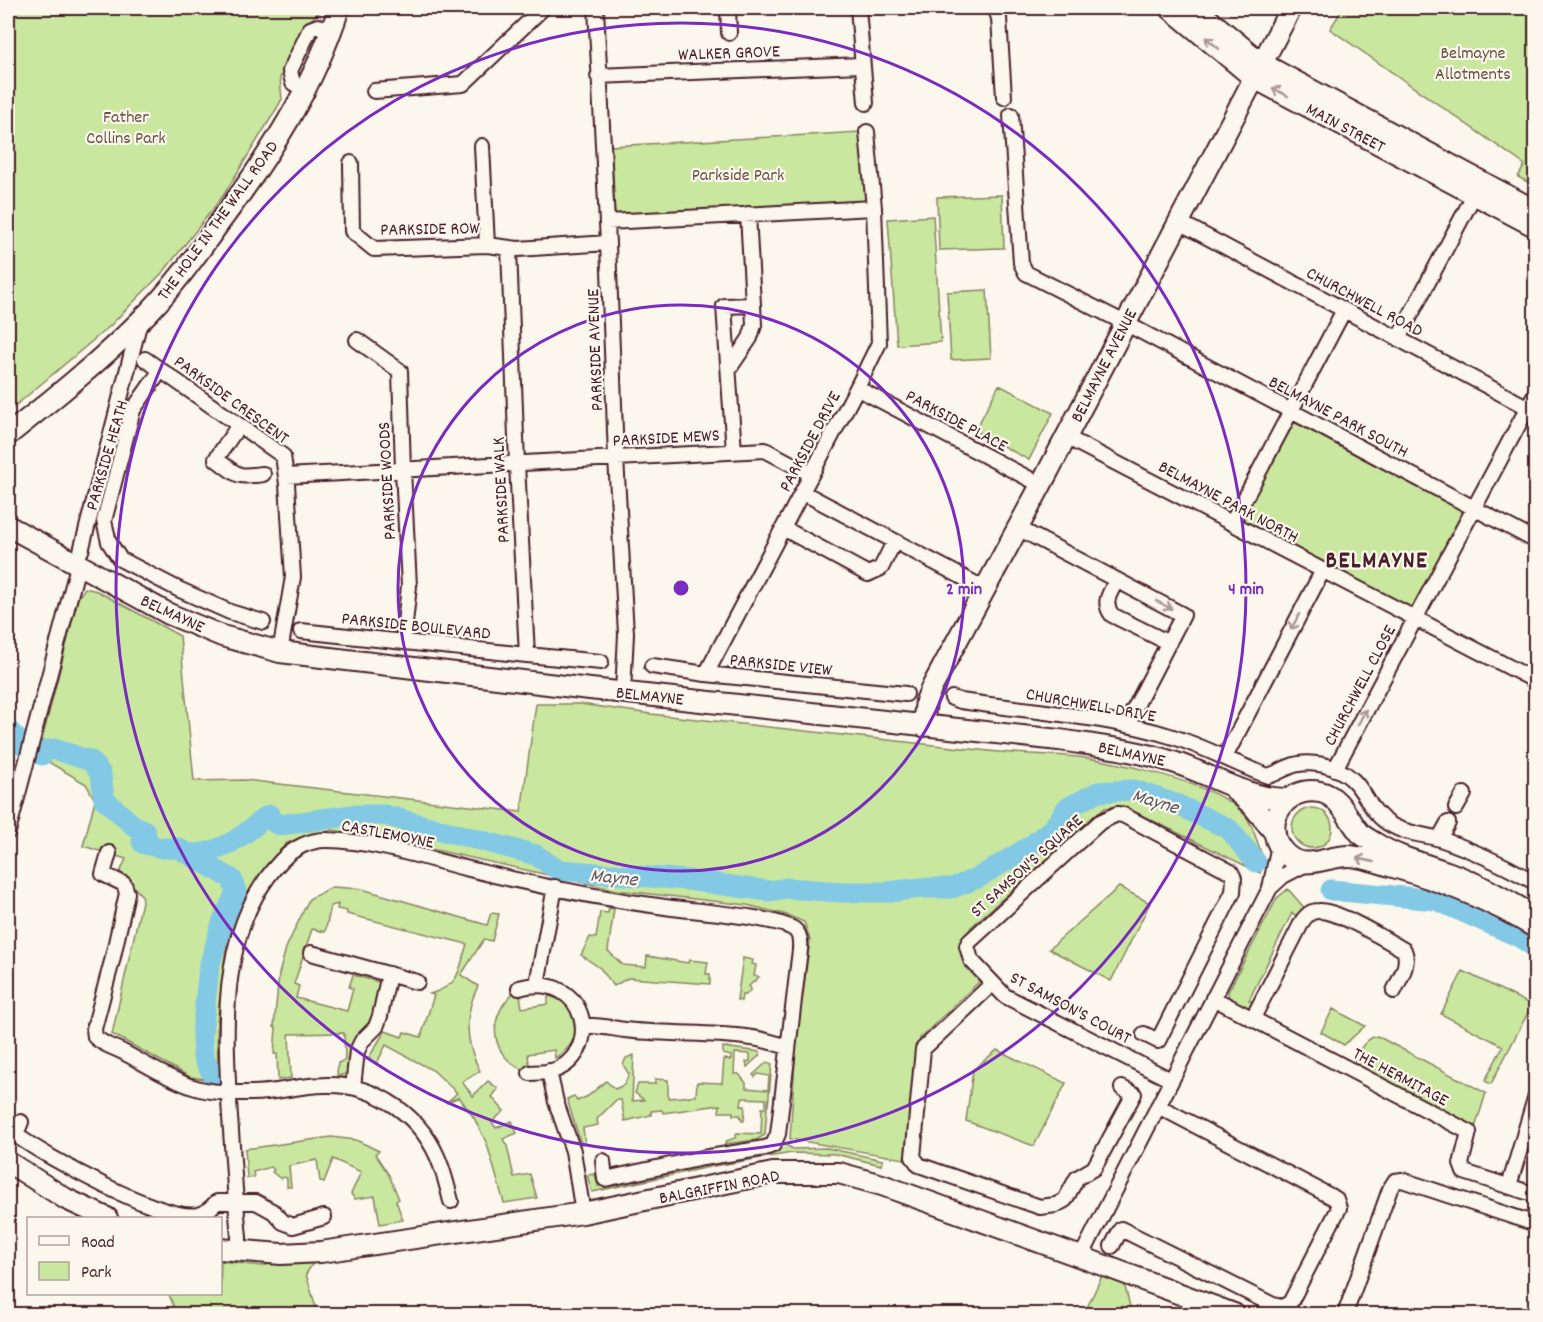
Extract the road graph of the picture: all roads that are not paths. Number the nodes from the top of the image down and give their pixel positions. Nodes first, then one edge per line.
1 (339, 8) edge
2 (543, 8) edge
3 (596, 8) edge
4 (728, 8) edge
5 (858, 8) edge
6 (995, 8) edge
7 (1170, 8) edge
8 (1195, 8) edge
9 (1291, 8) edge
10 (729, 33) dead end
11 (861, 65) junction
12 (1258, 71) junction
13 (598, 76) junction
14 (374, 91) dead end
15 (1004, 97) dead end
16 (866, 103) dead end
17 (1011, 115) dead end
18 (867, 132) dead end
19 (482, 146) dead end
20 (351, 163) dead end
21 (1474, 195) junction
22 (874, 208) junction
23 (1536, 211) edge
24 (748, 214) junction
25 (1177, 221) junction
26 (608, 222) junction
27 (1536, 227) edge
28 (609, 243) junction
29 (487, 245) junction
30 (509, 248) junction
31 (753, 305) junction
32 (1344, 310) junction
33 (140, 321) junction
34 (1125, 323) junction
35 (1398, 339) junction
36 (357, 340) dead end
37 (145, 359) dead end
38 (729, 369) junction
39 (161, 370) junction
40 (857, 388) junction
41 (1536, 392) edge
42 (1531, 410) edge
43 (1291, 411) junction
44 (239, 425) junction
45 (8, 435) edge
46 (1066, 436) junction
47 (734, 452) junction
48 (616, 458) junction
49 (517, 464) junction
50 (403, 470) junction
51 (263, 474) dead end
52 (811, 474) junction
53 (286, 480) junction
54 (1041, 485) junction
55 (802, 492) junction
56 (1473, 508) junction
57 (1232, 523) junction
58 (8, 526) edge
59 (783, 528) junction
60 (1018, 528) junction
61 (894, 542) junction
62 (1536, 542) edge
63 (80, 559) junction
64 (1323, 570) junction
65 (1117, 580) junction
66 (985, 589) junction
67 (1415, 618) junction
68 (263, 622) dead end
69 (301, 631) dead end
70 (403, 642) junction
71 (1169, 644) junction
72 (280, 652) junction
73 (527, 655) junction
74 (601, 662) dead end
75 (652, 666) dead end
76 (706, 674) junction
77 (1536, 681) edge
78 (623, 692) junction
79 (906, 694) dead end
80 (952, 698) dead end
81 (1126, 725) junction
82 (923, 726) junction
83 (1225, 757) junction
84 (1335, 769) junction
85 (1233, 787) junction
86 (1464, 794) dead end
87 (1287, 800) junction
88 (1341, 808) junction
89 (1456, 808) dead end
90 (1448, 823) dead end
91 (8, 832) edge
92 (1277, 839) junction
93 (1439, 839) junction
94 (109, 853) dead end
95 (1329, 859) junction
96 (1308, 864) junction
97 (1536, 884) edge
98 (555, 887) junction
99 (1270, 888) junction
100 (1536, 917) edge
101 (1536, 928) edge
102 (311, 953) dead end
103 (389, 974) junction
104 (417, 982) dead end
105 (537, 984) junction
106 (992, 984) junction
107 (519, 988) dead end
108 (1394, 991) dead end
109 (1213, 998) junction
110 (1253, 1018) junction
111 (583, 1026) junction
112 (1144, 1034) dead end
113 (787, 1047) junction
114 (549, 1071) junction
115 (530, 1073) dead end
116 (1171, 1080) junction
117 (353, 1087) junction
118 (1122, 1088) dead end
119 (229, 1093) junction
120 (1536, 1095) edge
121 (1158, 1106) junction
122 (21, 1122) dead end
123 (603, 1161) dead end
124 (8, 1162) edge
125 (1509, 1186) junction
126 (1536, 1195) edge
127 (451, 1201) dead end
128 (236, 1202) junction
129 (583, 1213) junction
130 (105, 1217) edge
131 (324, 1217) dead end
132 (1536, 1224) edge
133 (1112, 1246) dead end
134 (230, 1250) edge
135 (1081, 1257) junction
136 (1234, 1314) edge
137 (1345, 1314) edge

1 - 33 street, THE HOLE IN THE WALL ROAD
2 - 14 street
3 - 13 street, PARKSIDE AVENUE
4 - 10 street
5 - 11 street
6 - 15 street
12 -> 7 street, MAIN STREET
8 - 12 street, MAIN STREET
9 - 12 street, BELMAYNE AVENUE
11 - 13 street, WALKER GROVE
11 - 16 street
21 -> 12 street, MAIN STREET
12 - 23 street, MAIN STREET
12 - 25 street, BELMAYNE AVENUE
13 - 26 street, PARKSIDE AVENUE
17 - 34 street, BELMAYNE PARK SOUTH
18 - 22 street, PARKSIDE DRIVE
19 - 29 street
20 - 29 street, PARKSIDE ROW
21 - 27 street, MAIN STREET
21 - 35 street
22 - 24 street
22 - 40 street, PARKSIDE DRIVE
24 - 26 street
24 - 31 street
25 - 32 street, CHURCHWELL ROAD
25 - 34 street, BELMAYNE AVENUE
26 - 28 street, PARKSIDE AVENUE
28 - 30 street, PARKSIDE ROW
28 - 48 street, PARKSIDE AVENUE
29 - 30 street, PARKSIDE ROW
30 - 49 street, PARKSIDE WALK
31 - 38 street
31 - 38 street
32 - 35 street, CHURCHWELL ROAD
32 - 43 street
33 - 45 street, THE HOLE IN THE WALL ROAD
33 - 63 street
34 - 43 street, BELMAYNE PARK SOUTH
34 - 46 street, BELMAYNE AVENUE
35 - 42 street, CHURCHWELL ROAD
36 - 50 street, PARKSIDE WOODS
37 - 39 street, PARKSIDE CRESCENT
38 - 47 street
39 - 44 street, PARKSIDE CRESCENT
39 - 68 street, PARKSIDE HEATH
40 - 52 street, PARKSIDE DRIVE
40 - 54 street, PARKSIDE PLACE
41 - 42 street, CHURCHWELL CLOSE
42 - 56 street, CHURCHWELL CLOSE
43 - 56 street, BELMAYNE PARK SOUTH
43 - 57 street
44 - 51 street
44 - 53 street, PARKSIDE CRESCENT
46 - 54 street, BELMAYNE AVENUE
46 - 57 street, BELMAYNE PARK NORTH
47 - 48 street, PARKSIDE MEWS
47 - 52 street, PARKSIDE MEWS
48 - 49 street, PARKSIDE MEWS
48 - 78 street, PARKSIDE AVENUE
49 - 50 street
49 - 73 street, PARKSIDE WALK
50 - 53 street
50 - 70 street, PARKSIDE WOODS
52 - 55 street, PARKSIDE DRIVE
53 - 72 street, PARKSIDE CRESCENT
54 - 60 street, BELMAYNE AVENUE
55 - 59 street, PARKSIDE DRIVE
55 - 61 street
56 - 62 street, BELMAYNE PARK SOUTH
56 - 67 street, CHURCHWELL CLOSE
57 - 64 street, BELMAYNE PARK NORTH
58 - 63 street, BELMAYNE
59 - 61 street
59 - 76 street, PARKSIDE DRIVE
60 - 65 street
60 - 66 street, BELMAYNE AVENUE
61 - 66 street
63 - 72 street, BELMAYNE
63 - 91 street
64 - 67 street, BELMAYNE PARK NORTH
64 -> 83 street
65 - 71 street
65 -> 71 street
66 - 82 street, BELMAYNE AVENUE
67 - 77 street, BELMAYNE PARK NORTH
84 -> 67 street, CHURCHWELL CLOSE
69 - 70 street, PARKSIDE BOULEVARD
70 - 73 street, PARKSIDE BOULEVARD
71 - 81 street
72 - 78 street, BELMAYNE
73 - 74 street
75 - 76 street, PARKSIDE VIEW
76 - 79 street, PARKSIDE VIEW
78 - 82 street, BELMAYNE
80 - 81 street, CHURCHWELL DRIVE
81 - 83 street, CHURCHWELL DRIVE
82 - 85 street, BELMAYNE
83 - 84 street, CHURCHWELL DRIVE
84 - 93 street, CHURCHWELL DRIVE
85 - 87 street, BELMAYNE
85 - 92 street, BELMAYNE
86 - 89 street
87 - 88 street, BELMAYNE
87 - 92 street
88 - 95 street
88 - 100 street, BELMAYNE
90 - 93 street
92 - 96 street, BELMAYNE
92 - 99 street
93 - 97 street, CHURCHWELL DRIVE
94 - 119 street
95 - 96 street
101 -> 95 street
96 - 99 street
98 - 105 street
98 - 113 street, CASTLEMOYNE
98 - 119 street, CASTLEMOYNE
99 - 109 street
102 - 103 street
103 - 104 street
103 - 117 street
105 - 107 street
105 - 111 street
106 - 112 street, ST SAMSON'S SQUARE
106 - 116 street, ST SAMSON'S COURT
106 - 118 street, ST SAMSON'S COURT
108 - 110 street
109 - 110 street, THE HERMITAGE
109 - 116 street
110 - 125 street, THE HERMITAGE
111 - 113 street
111 - 114 street
113 - 123 street, CASTLEMOYNE
114 - 115 street
114 - 129 street
116 - 121 street
117 - 119 street
117 - 127 street
119 - 128 street, CASTLEMOYNE
120 - 125 street
121 - 133 street
121 - 135 street
122 - 128 street
124 - 130 street
125 - 126 street, THE HERMITAGE
128 - 131 street
128 - 134 street, CASTLEMOYNE
129 - 134 street, BALGRIFFIN ROAD
129 - 135 street, BALGRIFFIN ROAD
132 - 137 street
135 - 136 street, BALGRIFFIN ROAD

